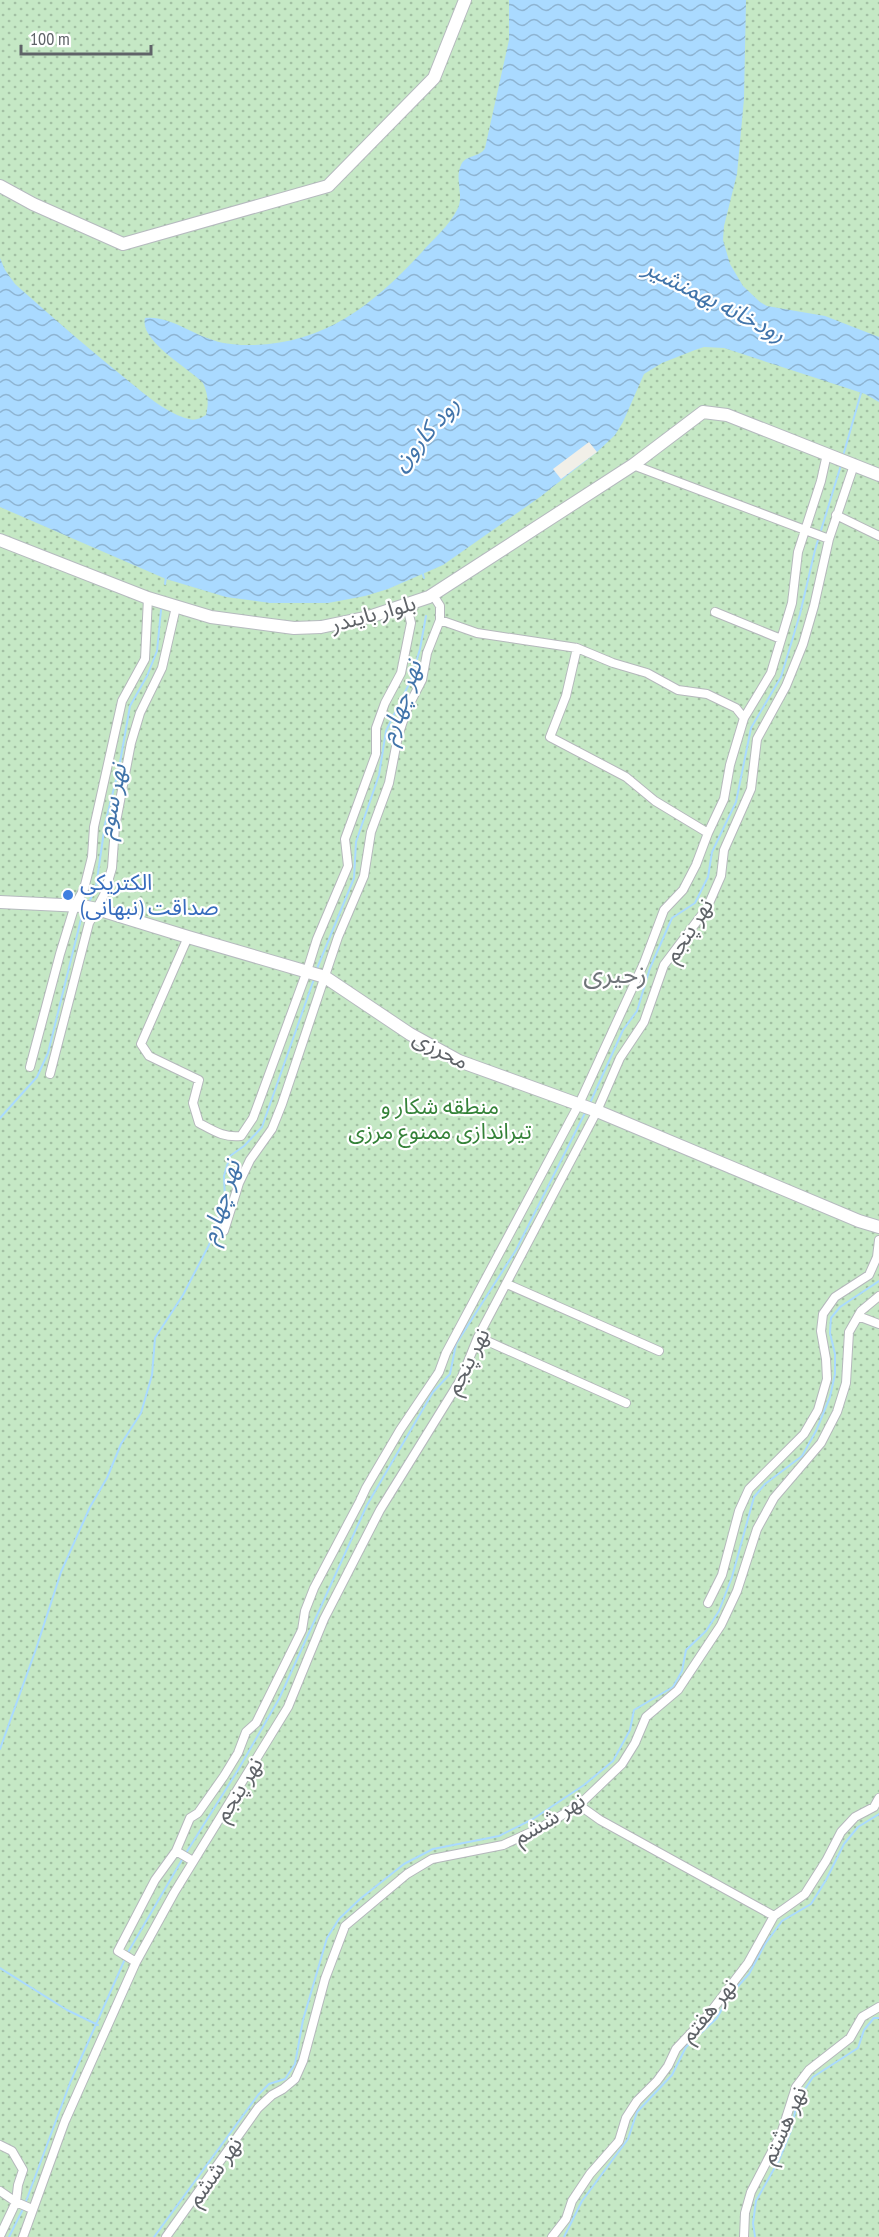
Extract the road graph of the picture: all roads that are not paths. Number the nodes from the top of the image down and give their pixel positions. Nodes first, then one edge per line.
1 (465, 0) edge
2 (0, 186) edge
3 (831, 456) junction
4 (851, 464) junction
5 (633, 465) junction
6 (879, 475) edge
7 (836, 515) junction
8 (806, 530) junction
9 (879, 536) edge
10 (827, 538) junction
11 (0, 540) edge
12 (433, 595) junction
13 (148, 598) junction
14 (407, 606) junction
15 (176, 607) junction
16 (715, 612) dead end
17 (440, 620) junction
18 (781, 639) junction
19 (578, 648) junction
20 (744, 718) junction
21 (708, 833) junction
22 (0, 902) edge
23 (87, 907) junction
24 (188, 937) junction
25 (316, 974) junction
26 (30, 1067) dead end
27 (50, 1074) dead end
28 (588, 1108) junction
29 (879, 1227) edge
30 (224, 1230) dead end
31 (879, 1240) edge
32 (507, 1284) junction
33 (879, 1296) edge
34 (858, 1316) junction
35 (879, 1324) edge
36 (478, 1337) junction
37 (659, 1351) dead end
38 (626, 1403) dead end
39 (708, 1603) dead end
40 (879, 1798) edge
41 (579, 1805) junction
42 (185, 1856) junction
43 (774, 1916) junction
44 (134, 1960) junction
45 (879, 2007) edge
46 (0, 2145) edge
47 (0, 2191) edge
48 (24, 2205) junction
49 (0, 2236) edge
50 (23, 2237) edge
51 (166, 2237) edge
52 (552, 2237) edge
53 (744, 2237) edge

1 - 2 street
3 - 4 street
3 - 5 street, بلوار بایندر
3 - 8 street, نهر پنجم
4 - 6 street
4 - 7 street, نهر پنجم
5 - 8 street
5 - 12 street, بلوار بایندر
7 - 9 street
7 - 10 street, نهر پنجم
8 - 10 street
8 - 18 street, نهر پنجم
10 - 28 street, نهر پنجم
11 - 13 street, بلوار بایندر
12 - 14 street, بلوار بایندر
12 - 17 street
13 - 15 street, بلوار بایندر
13 - 23 street
14 - 15 street, بلوار بایندر
14 - 25 street
15 - 23 street
16 - 18 street
17 - 19 street
17 - 25 street
18 - 20 street, نهر پنجم
19 - 20 street
19 - 21 street
20 - 21 street, نهر پنجم
21 - 28 street, نهر پنجم
22 - 23 street, محرزی
23 - 24 street, محرزی
23 - 26 street
23 - 27 street
24 - 25 street, محرزی
24 - 25 street
25 - 28 street, محرزی
25 - 30 street
28 - 29 street, محرزی
28 - 32 street, نهر پنجم
28 - 42 street, نهر پنجم
31 - 39 street
32 - 36 street, نهر پنجم
32 - 37 street
33 - 34 street, نهر ششم
34 - 35 street
34 - 41 street, نهر ششم
36 - 38 street
36 - 42 street, نهر پنجم
40 - 43 street, نهر هفتم
41 - 43 street
41 - 51 street, نهر ششم
42 - 44 street, نهر پنجم
42 - 44 street, نهر پنجم
43 - 52 street, نهر هفتم
44 - 48 street, نهر پنجم
45 - 53 street, نهر هشتم
46 - 48 street
47 - 48 street
48 - 49 street
48 - 50 street, نهر پنجم

